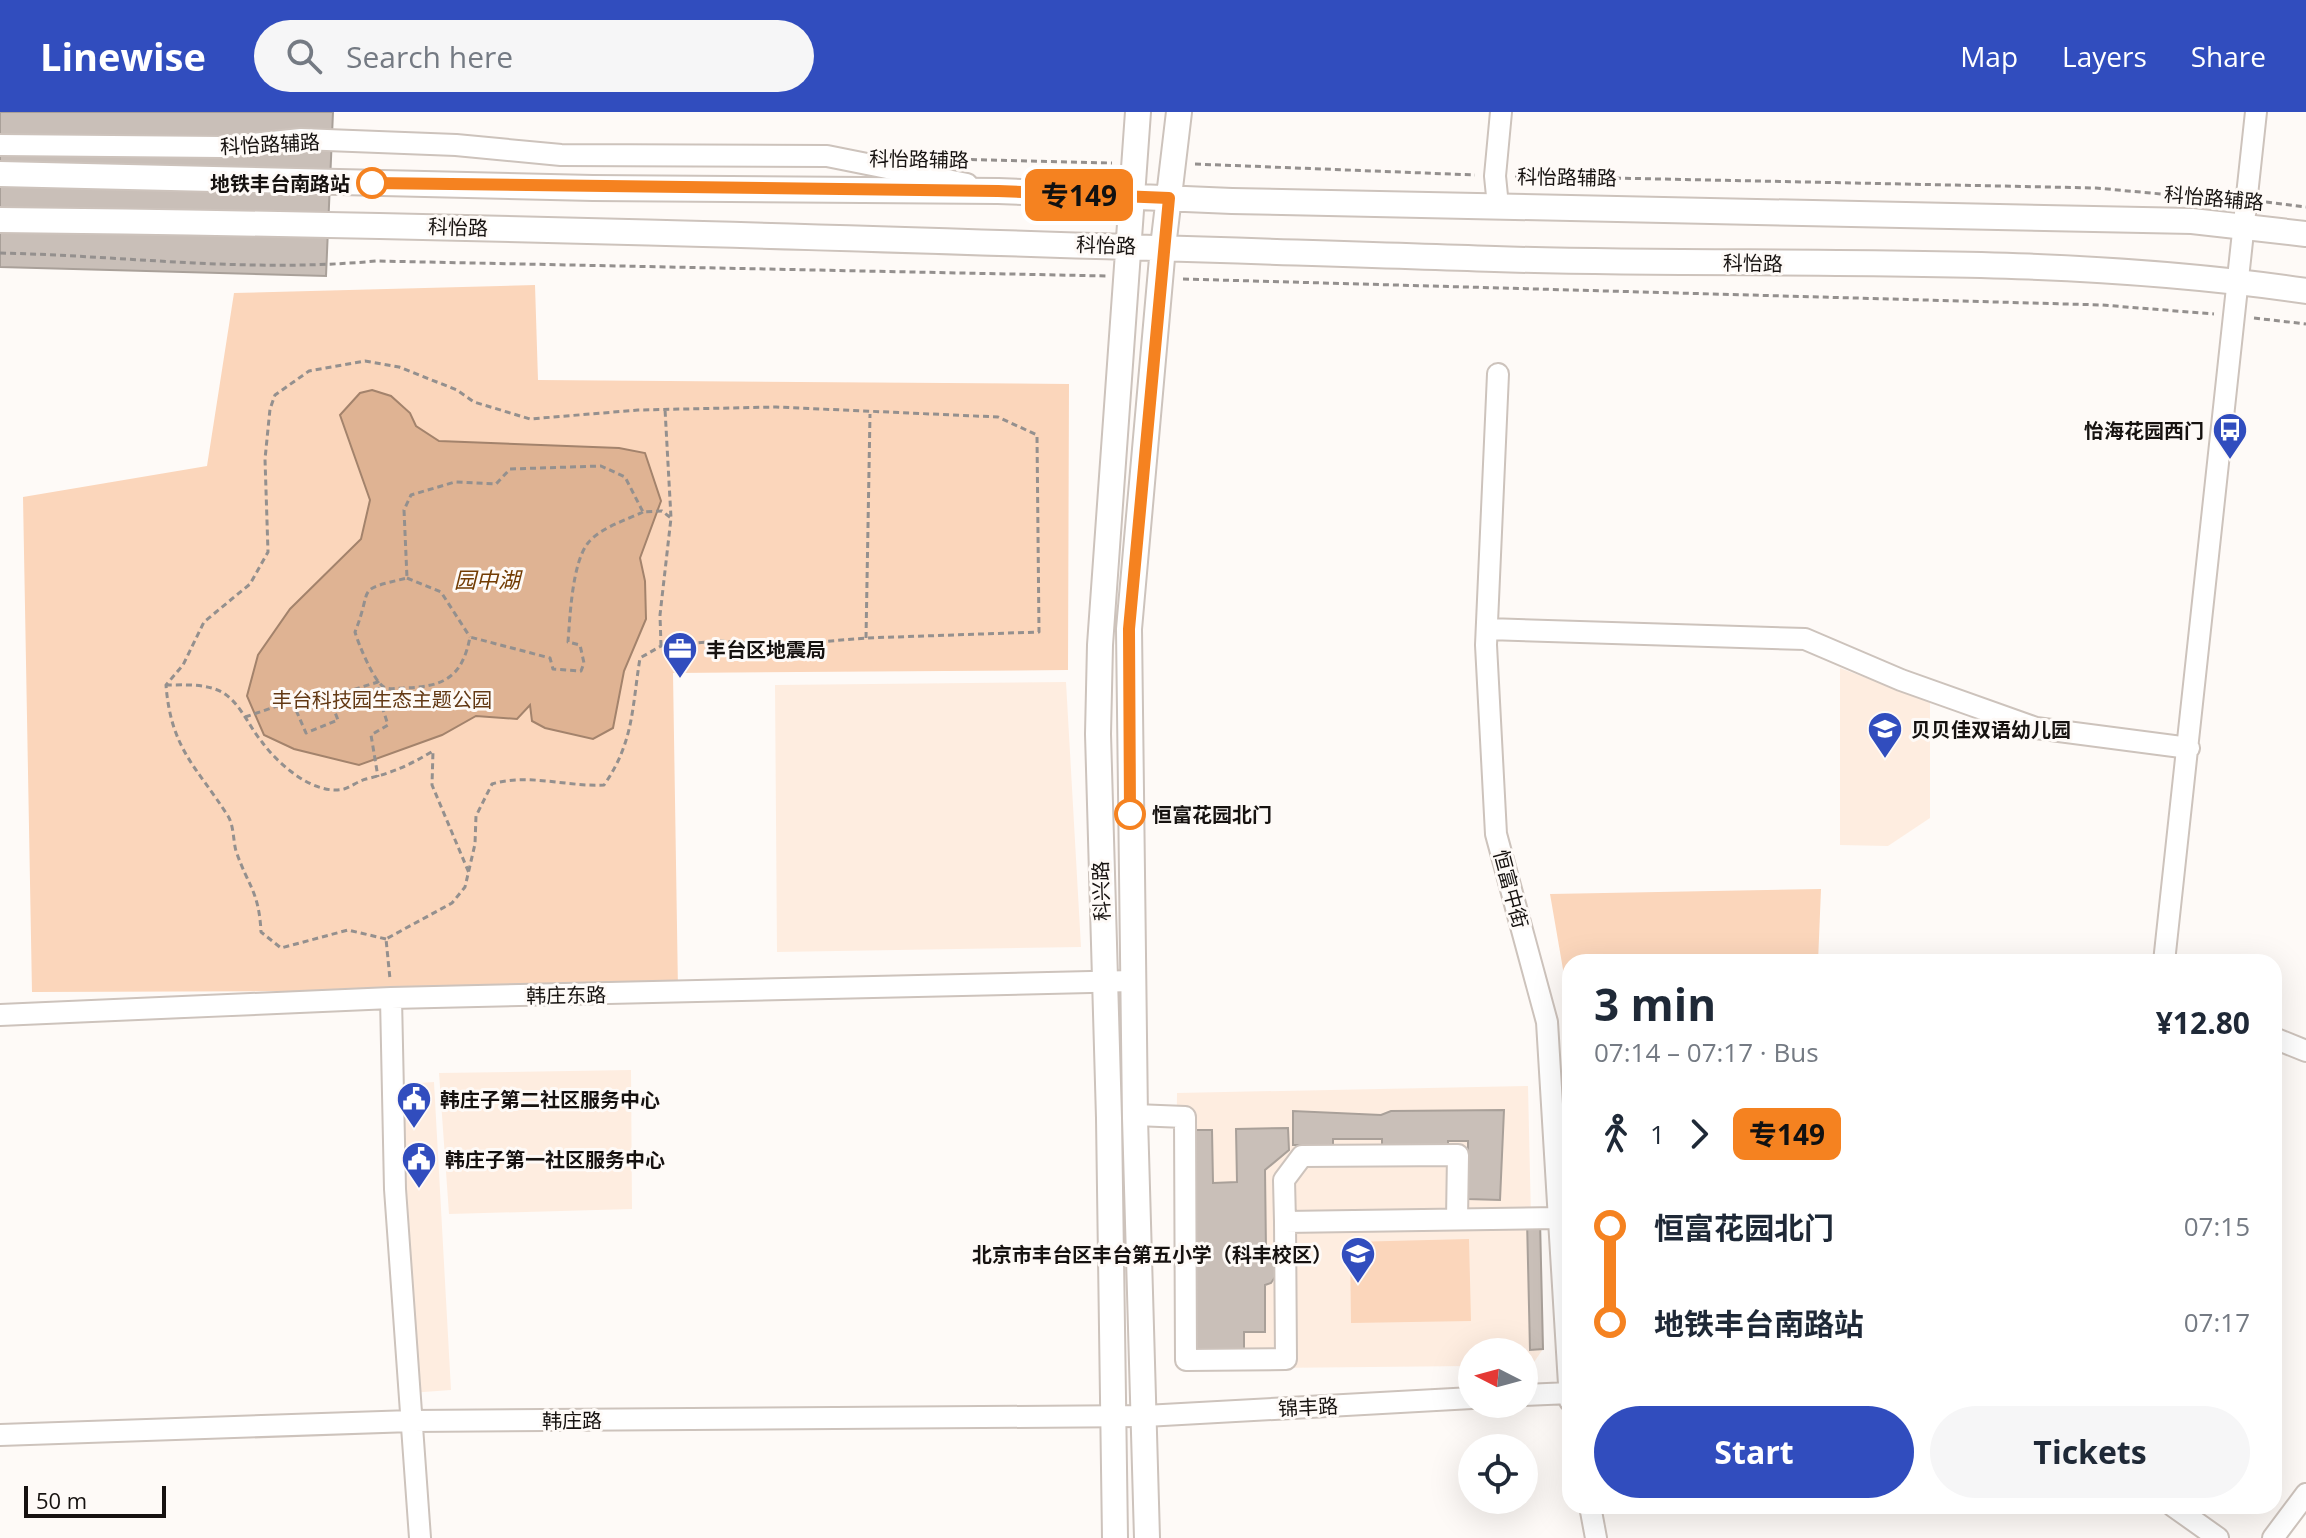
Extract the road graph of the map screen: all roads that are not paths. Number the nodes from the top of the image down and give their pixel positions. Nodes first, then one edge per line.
1 (1138, 112) edge
2 (1190, 112) edge
3 (1501, 112) edge
4 (2256, 112) edge
5 (1178, 123) edge
6 (0, 145) edge
7 (0, 174) edge
8 (998, 191) junction
9 (1132, 197) junction
10 (1169, 198) junction
11 (1498, 206) junction
12 (0, 220) edge
13 (2242, 227) junction
14 (2306, 234) edge
15 (1129, 245) junction
16 (1163, 247) junction
17 (2236, 280) junction
18 (2306, 291) edge
19 (1498, 374) dead end
20 (1487, 629) junction
21 (2189, 748) junction
22 (2165, 954) edge
23 (1133, 981) junction
24 (1105, 984) junction
25 (391, 998) junction
26 (0, 1015) edge
27 (2282, 1041) edge
28 (2306, 1051) edge
29 (1135, 1115) junction
30 (1558, 1218) junction
31 (1457, 1219) junction
32 (1285, 1222) junction
33 (1562, 1283) edge
34 (1538, 1395) edge
35 (1562, 1396) edge
36 (1458, 1399) edge
37 (1111, 1416) junction
38 (1145, 1416) junction
39 (412, 1421) junction
40 (0, 1435) edge
41 (2306, 1494) edge
42 (1592, 1514) edge
43 (2184, 1514) edge
44 (420, 1538) edge
45 (1115, 1538) edge
46 (1147, 1538) edge
47 (1596, 1538) edge
48 (2218, 1538) edge
49 (2273, 1538) edge

1 - 9 main road, 科兴路
2 - 5 street
3 - 11 street
4 - 13 street
5 - 10 main road, 科兴路
6 - 8 street, 科怡路辅路
7 - 8 main road, 科怡路
8 - 9 main road, 科怡路
9 - 10 main road, 科怡路
9 - 15 main road, 科兴路
10 - 11 main road, 科怡路
10 - 16 main road, 科兴路
11 - 13 main road, 科怡路
12 - 15 main road, 科怡路
13 - 14 main road, 科怡路
13 - 17 street
15 - 16 main road, 科怡路
15 - 24 main road, 科兴路
16 - 17 main road, 科怡路
16 - 23 main road, 科兴路
17 - 18 main road, 科怡路
17 - 21 street
19 - 20 street, 恒富中街
20 - 21 street
20 - 30 street, 恒富中街
21 - 22 street
23 - 24 street, 韩庄东路
23 - 29 main road, 科兴路
24 - 25 street, 韩庄东路
24 - 37 main road, 科兴路
25 - 26 street, 韩庄东路
25 - 39 street
27 - 28 street
29 - 32 street
29 - 38 main road, 科兴路
30 - 31 street
30 - 33 street, 恒富中街
31 - 32 street
31 - 32 street
34 - 35 street
36 - 38 street, 锦丰路
37 - 38 street, 韩庄路
37 - 39 street, 韩庄路
37 - 45 main road, 科兴路
38 - 46 main road, 科兴路
39 - 40 street, 韩庄路
39 - 44 street
41 - 49 street
42 - 47 street
43 - 48 street

